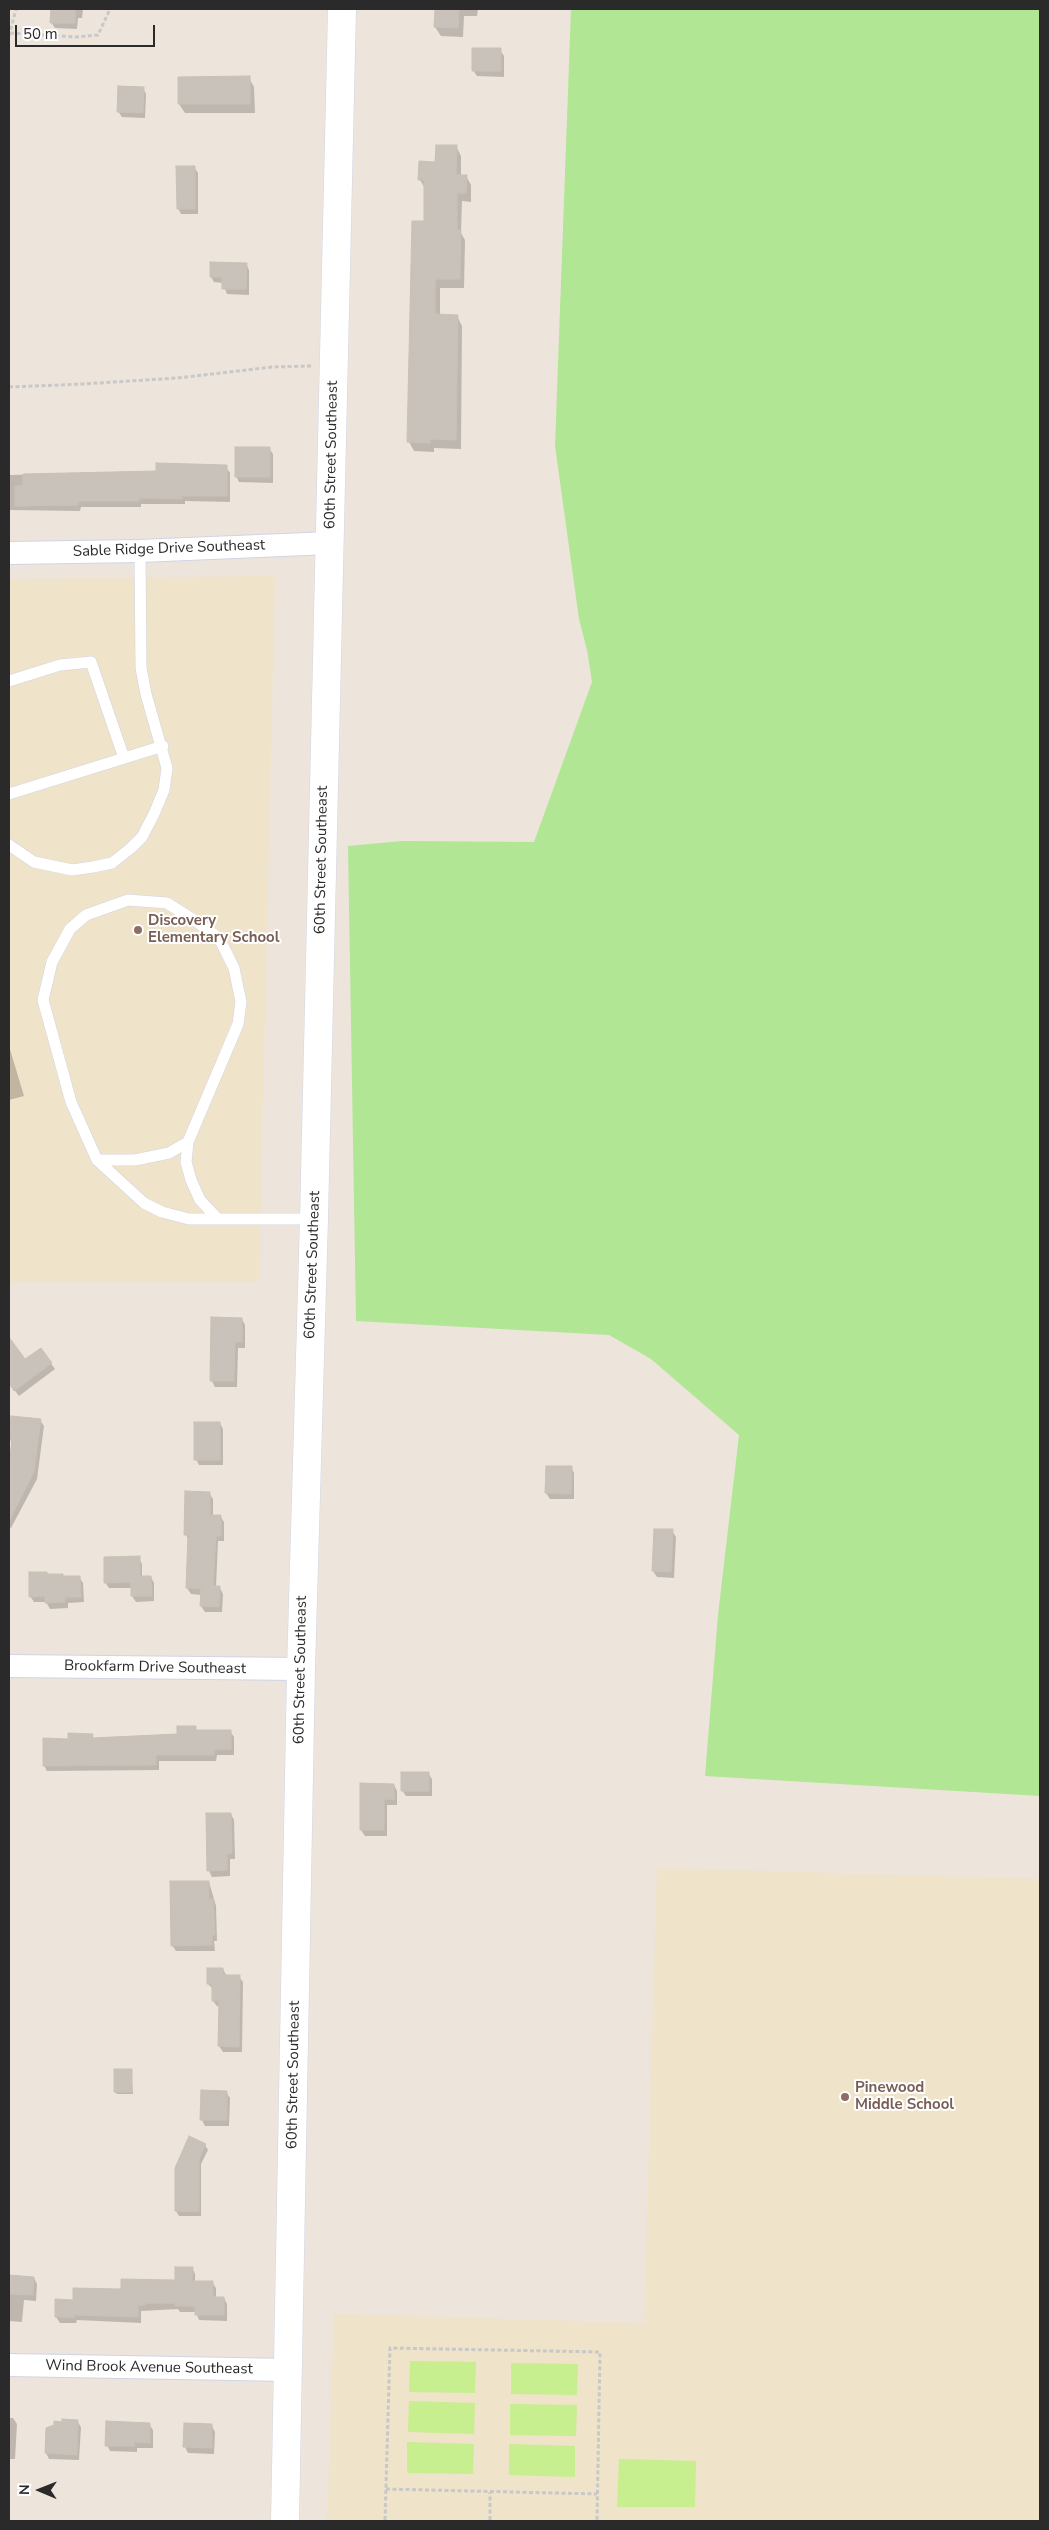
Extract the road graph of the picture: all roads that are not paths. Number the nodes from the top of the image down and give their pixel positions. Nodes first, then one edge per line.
1 (342, 9) edge
2 (330, 543) junction
3 (140, 551) junction
4 (9, 552) edge
5 (9, 681) edge
6 (163, 746) junction
7 (124, 758) junction
8 (9, 794) edge
9 (9, 845) edge
10 (188, 1142) junction
11 (97, 1160) junction
12 (218, 1219) junction
13 (314, 1220) junction
14 (9, 1666) edge
15 (301, 1669) junction
16 (9, 2365) edge
17 (289, 2370) junction
18 (285, 2521) edge

1 - 2 main road, 60th Street Southeast
2 - 3 street, Sable Ridge Drive Southeast
2 - 13 main road, 60th Street Southeast
3 - 4 street, Sable Ridge Drive Southeast
3 - 6 lane
5 - 7 lane
6 - 7 lane
6 - 9 lane
7 - 8 lane
10 - 11 lane
10 - 11 lane
10 - 12 lane
11 - 12 lane
12 - 13 lane
13 - 15 main road, 60th Street Southeast
14 - 15 street, Brookfarm Drive Southeast
15 - 17 main road, 60th Street Southeast
16 - 17 street, Wind Brook Avenue Southeast
17 - 18 main road, 60th Street Southeast

